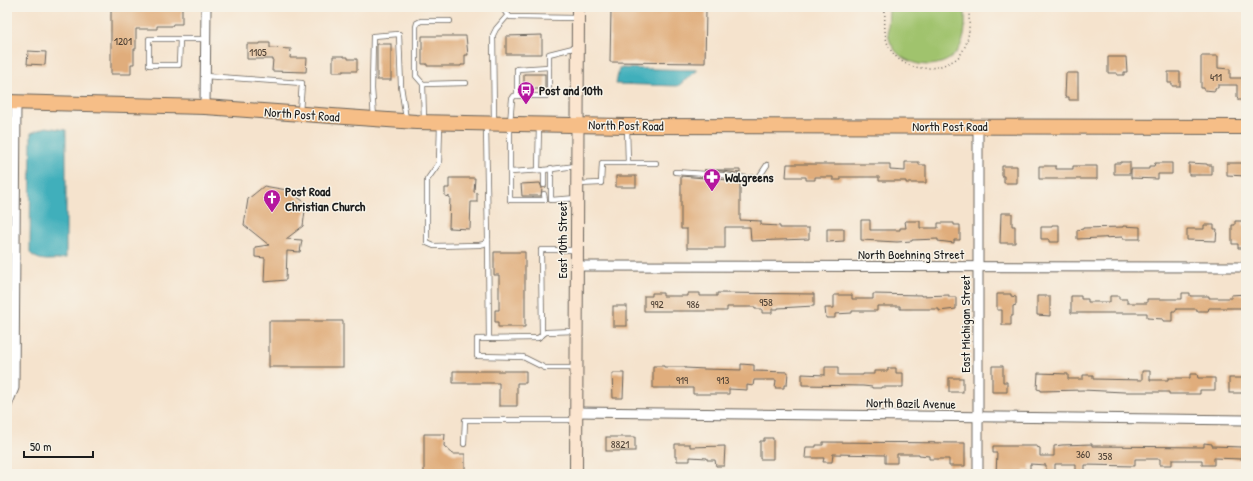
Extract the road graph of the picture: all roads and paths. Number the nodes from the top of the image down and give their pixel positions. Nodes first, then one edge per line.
1 (206, 7) edge
2 (502, 7) edge
3 (885, 7) edge
4 (969, 7) edge
5 (578, 13) edge
6 (508, 15) junction
7 (450, 20) dead end
8 (180, 39) junction
9 (206, 39) junction
10 (577, 47) junction
11 (549, 68) junction
12 (205, 76) junction
13 (466, 83) dead end
14 (423, 84) junction
15 (517, 96) junction
16 (12, 102) edge
17 (205, 107) junction
18 (300, 114) junction
19 (374, 119) junction
20 (406, 121) junction
21 (424, 122) junction
22 (440, 122) junction
23 (490, 123) junction
24 (510, 123) junction
25 (539, 124) junction
26 (577, 124) junction
27 (627, 126) junction
28 (978, 126) junction
29 (1246, 127) edge
30 (628, 163) junction
31 (656, 163) dead end
32 (767, 164) dead end
33 (577, 166) junction
34 (551, 168) junction
35 (538, 170) junction
36 (544, 170) junction
37 (510, 172) junction
38 (674, 172) dead end
39 (577, 184) junction
40 (544, 185) dead end
41 (544, 194) dead end
42 (577, 198) junction
43 (544, 200) junction
44 (551, 200) junction
45 (488, 239) junction
46 (576, 250) junction
47 (576, 266) junction
48 (979, 267) junction
49 (1246, 267) edge
50 (11, 271) edge
51 (576, 332) junction
52 (542, 335) junction
53 (489, 339) junction
54 (576, 368) junction
55 (7, 405) edge
56 (576, 416) junction
57 (978, 417) junction
58 (1246, 420) edge
59 (464, 444) dead end
60 (576, 474) edge
61 (978, 474) edge

1 - 9 street
2 - 6 lane
3 - 4 path
5 - 6 lane
5 - 10 main road, East 10th Street
6 - 23 lane
7 - 14 lane
8 - 8 lane
8 - 9 lane
9 - 12 street
10 - 11 lane
10 - 26 main road, East 10th Street
11 - 15 lane
11 - 15 lane
12 - 17 street
12 - 18 lane
13 - 14 lane
14 - 21 lane
15 - 24 lane
16 - 17 main road, North Post Road
16 - 50 street
17 - 18 main road, North Post Road
18 - 19 main road, North Post Road
19 - 20 main road, North Post Road
19 - 20 lane
20 - 21 main road, North Post Road
21 - 22 main road, North Post Road
22 - 23 main road, North Post Road
22 - 45 lane
23 - 24 main road, North Post Road
23 - 45 lane
24 - 25 main road, North Post Road
24 - 37 lane
25 - 26 main road, North Post Road
25 - 35 lane
26 - 27 main road, North Post Road
26 - 33 main road, East 10th Street
27 - 28 main road, North Post Road
27 - 30 lane
28 - 29 main road, North Post Road
28 - 48 street, East Michigan Street
30 - 31 lane
30 - 39 lane
32 - 38 lane
33 - 34 lane
33 - 39 main road, East 10th Street
34 - 36 lane
34 - 44 lane
35 - 36 lane
35 - 37 lane
36 - 40 lane
37 - 43 lane
39 - 42 main road, East 10th Street
41 - 43 lane
42 - 44 lane
42 - 46 main road, East 10th Street
43 - 44 lane
45 - 53 lane
46 - 47 main road, East 10th Street
46 - 52 lane
47 - 48 street, North Boehning Street
47 - 51 main road, East 10th Street
48 - 49 street, North Boehning Street
48 - 57 street, East Michigan Street
50 - 55 street
51 - 52 lane
51 - 54 main road, East 10th Street
52 - 53 lane
53 - 54 lane
54 - 56 main road, East 10th Street
56 - 57 street, North Bazil Avenue
56 - 59 lane
56 - 60 main road, East 10th Street
57 - 58 street, North Bazil Avenue
57 - 61 street, East Michigan Street

